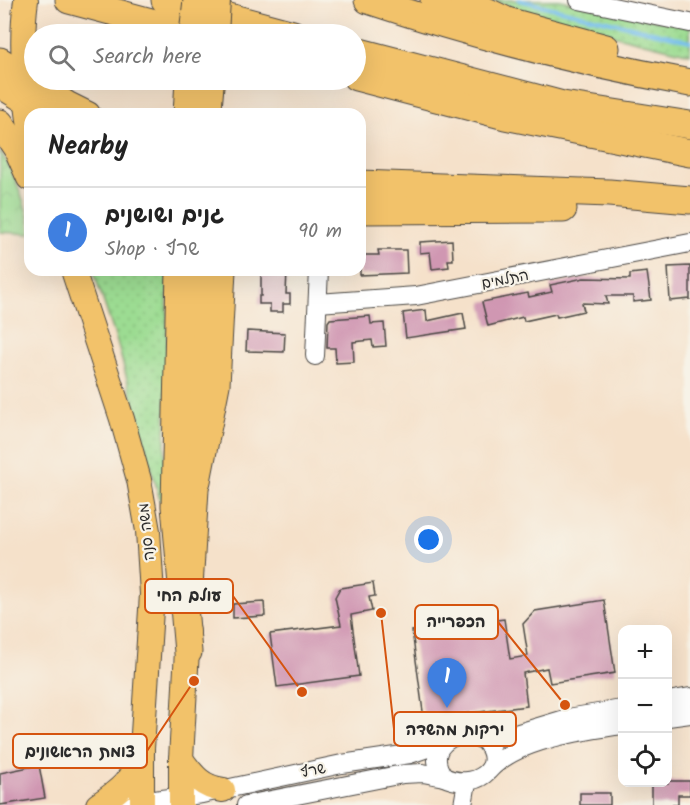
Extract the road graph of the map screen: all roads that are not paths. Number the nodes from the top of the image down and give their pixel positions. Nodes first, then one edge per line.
1 (26, 0) edge
2 (69, 0) edge
3 (165, 0) edge
4 (196, 0) edge
5 (218, 0) edge
6 (368, 0) edge
7 (434, 0) edge
8 (463, 0) edge
9 (579, 0) edge
10 (507, 21) junction
11 (690, 23) edge
12 (158, 24) edge
13 (195, 24) edge
14 (217, 24) edge
15 (255, 24) edge
16 (366, 54) edge
17 (690, 74) edge
18 (366, 80) edge
19 (20, 82) edge
20 (690, 83) edge
21 (37, 90) edge
22 (26, 108) edge
23 (76, 108) edge
24 (0, 123) edge
25 (690, 125) edge
26 (690, 153) edge
27 (24, 164) edge
28 (366, 184) edge
29 (690, 202) edge
30 (366, 210) edge
31 (690, 243) edge
32 (75, 276) edge
33 (180, 276) edge
34 (202, 276) edge
35 (222, 276) edge
36 (320, 276) edge
37 (318, 303) junction
38 (315, 356) dead end
39 (197, 481) junction
40 (188, 652) junction
41 (690, 697) edge
42 (672, 700) edge
43 (618, 710) edge
44 (690, 714) edge
45 (672, 716) edge
46 (618, 726) edge
47 (481, 738) junction
48 (445, 742) junction
49 (142, 749) junction
50 (181, 759) junction
51 (489, 770) junction
52 (444, 777) junction
53 (467, 782) junction
54 (223, 790) junction
55 (181, 801) edge
56 (142, 803) edge
57 (98, 805) edge
58 (114, 805) edge
59 (246, 805) edge
60 (463, 805) edge

1 - 19 main road
2 - 12 highway
3 - 15 highway
4 - 13 highway, bridge
5 - 14 main road, bridge
6 - 20 highway
7 - 10 highway
8 - 10 highway
9 - 11 street
10 - 17 highway
16 - 25 highway
18 - 26 highway
19 - 22 main road
21 - 23 main road
24 - 27 highway
28 - 29 highway
29 - 30 highway
31 - 37 street, התלמים
32 - 49 main road, משה סנה
33 - 40 highway
34 - 39 main road
35 - 39 highway
36 - 37 street
37 - 38 street
39 - 40 main road
40 - 50 main road
41 - 42 street
43 - 47 street
44 - 45 street
46 - 51 street
47 - 48 street
47 - 51 street
48 - 52 street
48 - 54 street, שרף
49 - 56 main road, משה סנה
49 - 57 main road
50 - 54 main road
50 - 55 main road
51 - 53 street
52 - 53 street
52 - 59 street, שרף
53 - 60 street
54 - 55 street, שרף
55 - 56 street, שרף
56 - 58 street, שרף

